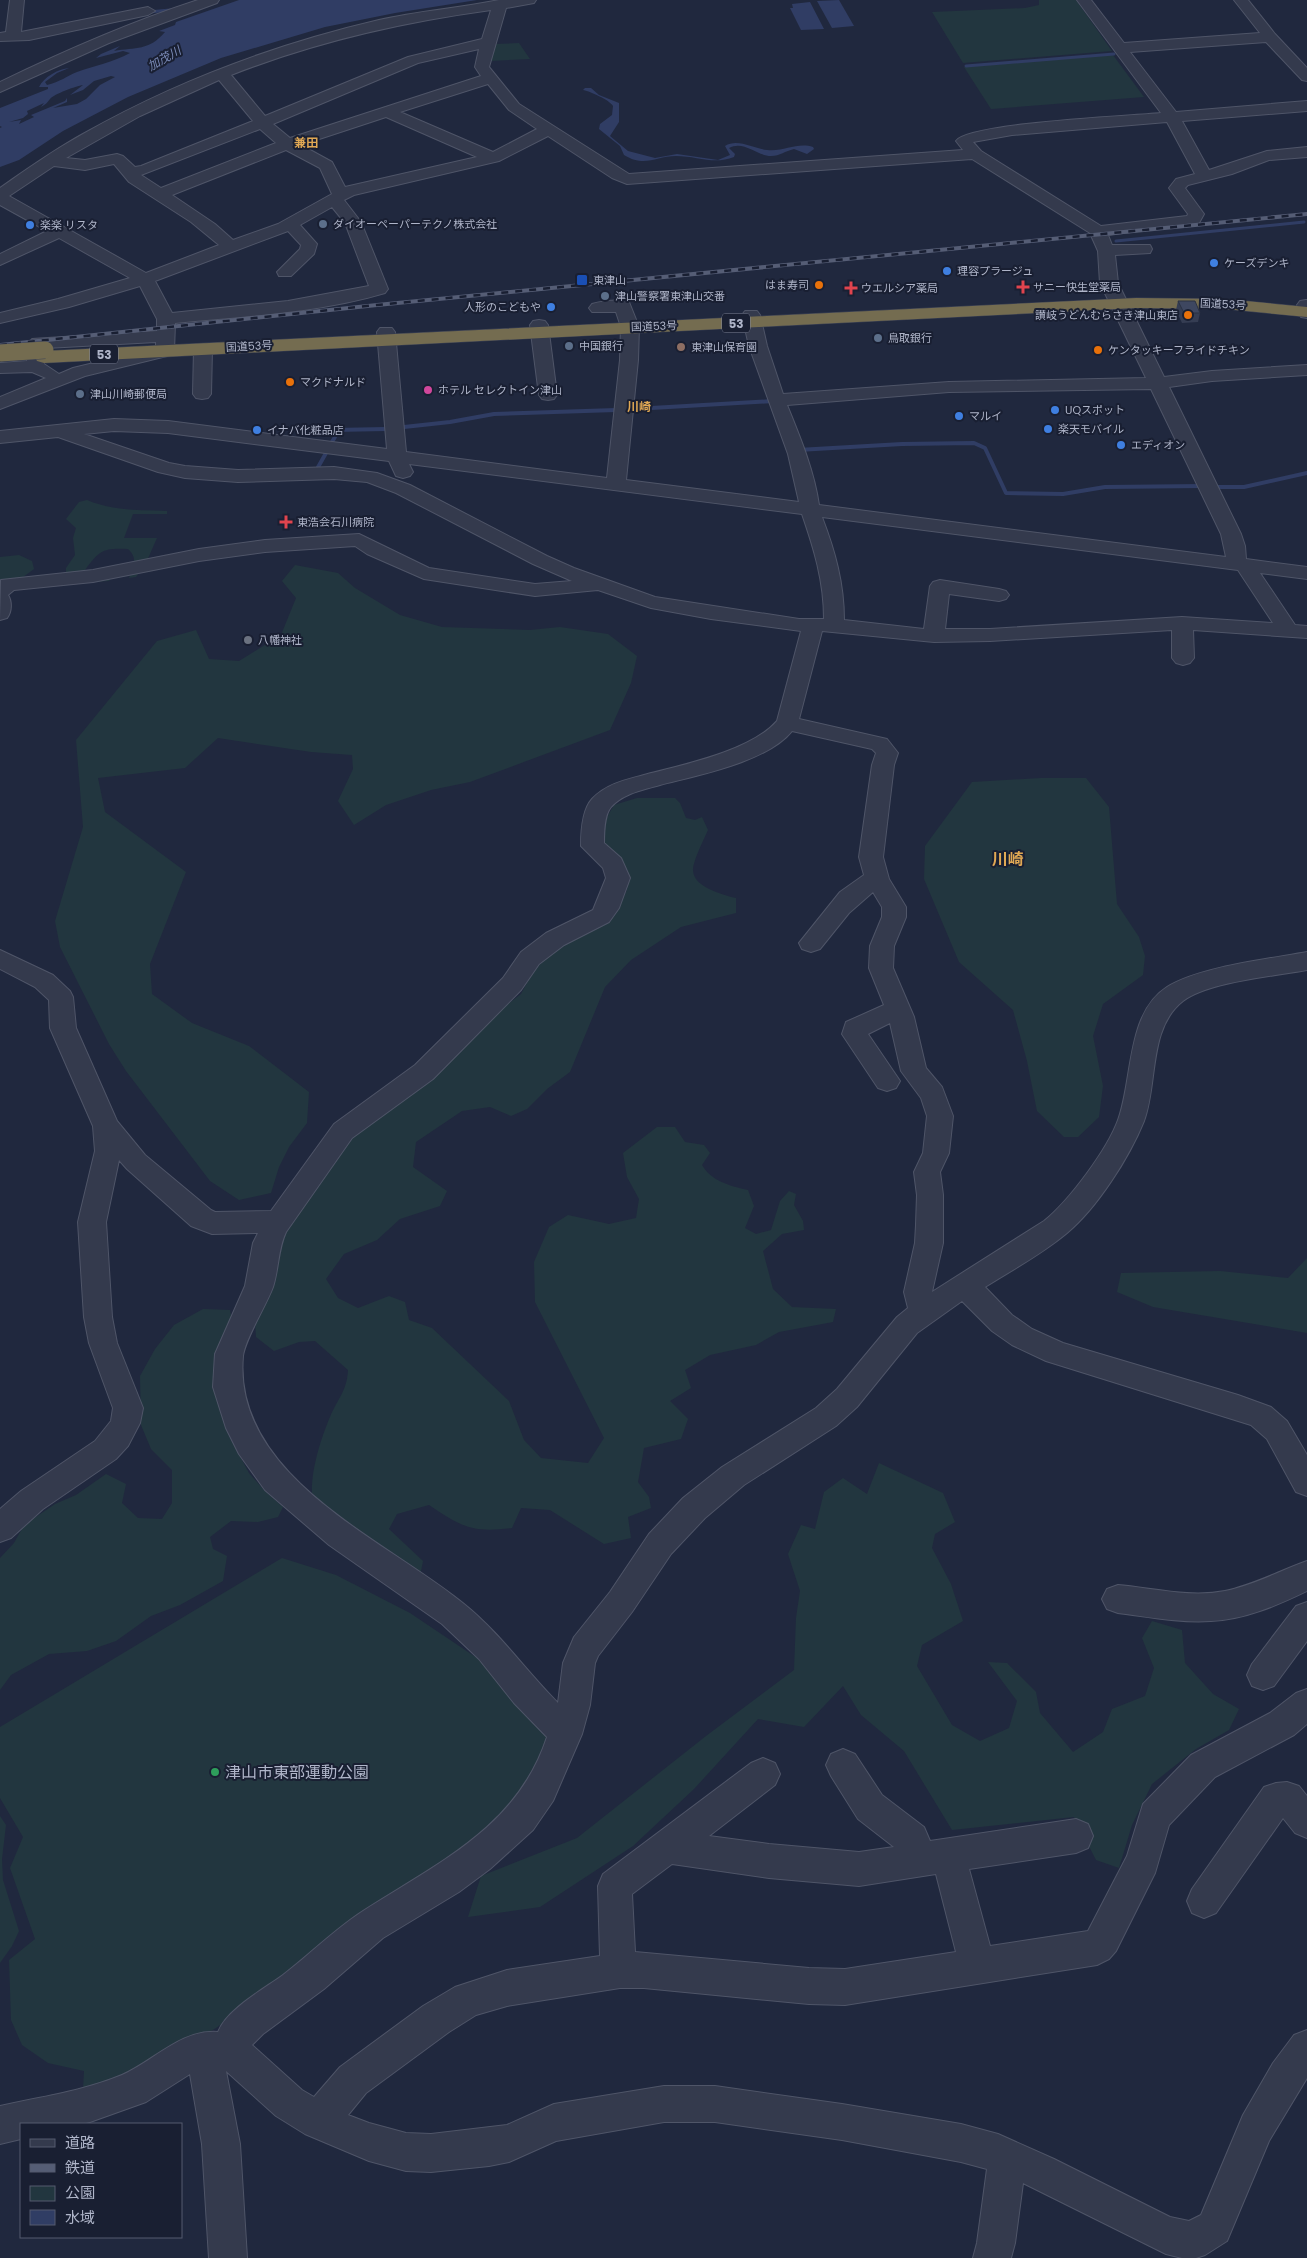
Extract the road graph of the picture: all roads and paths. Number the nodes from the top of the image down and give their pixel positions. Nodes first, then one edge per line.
1 (17, 0) edge
2 (212, 0) edge
3 (529, 0) edge
4 (1084, 0) edge
5 (1241, 0) edge
6 (500, 4) junction
7 (183, 10) junction
8 (10, 37) edge
9 (1270, 37) junction
10 (488, 42) junction
11 (0, 45) edge
12 (1121, 48) junction
13 (413, 60) junction
14 (429, 69) dead end
15 (223, 75) junction
16 (1307, 77) edge
17 (490, 78) junction
18 (0, 88) edge
19 (1307, 106) edge
20 (386, 112) junction
21 (1172, 117) junction
22 (264, 123) junction
23 (547, 130) junction
24 (287, 144) junction
25 (1307, 152) edge
26 (975, 154) junction
27 (493, 158) junction
28 (51, 161) junction
29 (131, 172) junction
30 (1204, 176) junction
31 (159, 195) junction
32 (338, 196) junction
33 (0, 197) edge
34 (290, 224) junction
35 (60, 231) junction
36 (1097, 231) junction
37 (230, 247) junction
38 (1144, 249) dead end
39 (1106, 250) junction
40 (0, 260) edge
41 (285, 272) dead end
42 (145, 279) junction
43 (1117, 302) junction
44 (598, 308) dead end
45 (1307, 309) edge
46 (0, 318) edge
47 (752, 319) junction
48 (630, 324) junction
49 (539, 328) junction
50 (386, 335) junction
51 (166, 337) junction
52 (203, 348) junction
53 (0, 353) edge
54 (41, 358) junction
55 (0, 359) edge
56 (0, 368) edge
57 (1307, 370) edge
58 (58, 379) junction
59 (1158, 383) junction
60 (202, 394) dead end
61 (548, 395) dead end
62 (776, 400) junction
63 (0, 403) edge
64 (60, 430) junction
65 (0, 437) edge
66 (397, 456) junction
67 (616, 485) junction
68 (402, 489) junction
69 (810, 510) junction
70 (1241, 564) junction
71 (1307, 573) edge
72 (599, 584) junction
73 (0, 591) edge
74 (999, 595) dead end
75 (0, 599) edge
76 (0, 614) edge
77 (1182, 623) junction
78 (824, 625) junction
79 (1298, 631) edge
80 (934, 636) junction
81 (1183, 658) dead end
82 (788, 723) junction
83 (877, 879) junction
84 (811, 943) dead end
85 (0, 959) edge
86 (1307, 961) edge
87 (898, 1008) junction
88 (886, 1081) dead end
89 (106, 1126) junction
90 (276, 1225) junction
91 (964, 1286) junction
92 (923, 1312) junction
93 (1307, 1483) edge
94 (0, 1528) edge
95 (1307, 1575) edge
96 (1118, 1599) dead end
97 (1307, 1616) edge
98 (1264, 1675) dead end
99 (1307, 1704) edge
100 (566, 1734) junction
101 (843, 1765) dead end
102 (763, 1774) dead end
103 (1307, 1821) edge
104 (1076, 1836) dead end
105 (669, 1847) junction
106 (934, 1858) junction
107 (1204, 1901) dead end
108 (977, 1966) junction
109 (620, 1970) junction
110 (1307, 2048) edge
111 (218, 2050) junction
112 (318, 2121) junction
113 (0, 2125) edge
114 (1006, 2157) junction
115 (1192, 2249) edge
116 (228, 2258) edge
117 (992, 2258) edge

1 - 8 street
2 - 7 street
3 - 6 street
4 - 12 street
5 - 9 street
6 - 10 street
6 - 15 street
7 - 8 street
7 - 18 street
8 - 11 street
9 - 12 street
9 - 16 street
10 - 13 street
10 - 17 street
12 - 21 street
13 - 14 street
13 - 22 street
15 - 22 street
15 - 28 street
17 - 20 street
17 - 23 street
19 - 21 street
20 - 24 street
20 - 27 street
21 - 26 street
21 - 30 street
22 - 24 street
22 - 29 street
23 - 26 street
23 - 27 street
24 - 31 street
24 - 32 street
25 - 30 street
26 - 36 street
27 - 32 street
28 - 29 street
28 - 33 street
29 - 31 street
30 - 36 street
31 - 37 street
32 - 34 street
32 - 51 street
33 - 35 street
34 - 37 street
34 - 41 street
35 - 40 street
35 - 42 street
36 - 39 street
37 - 42 street
38 - 39 street
39 - 43 street
42 - 46 street
42 - 51 street
43 - 45 highway, 国道53号 / 53
43 - 47 highway, 国道53号 / 53
43 - 59 street
44 - 48 street
47 - 48 highway, 国道53号 / 53
47 - 62 street
48 - 49 highway, 国道53号 / 53
48 - 67 street
49 - 50 highway, 国道53号 / 53
49 - 61 street
50 - 51 highway, 国道53号 / 53
50 - 52 highway, 国道53号 / 53
50 - 66 street
51 - 52 highway, 国道53号 / 53
51 - 54 highway, 国道53号 / 53
51 - 58 street
52 - 60 street
53 - 54 highway, 国道53号 / 53, bridge
54 - 55 highway, 国道53号 / 53
54 - 56 street
54 - 58 street
57 - 59 street
58 - 63 street
59 - 62 street
59 - 70 street
62 - 69 street
64 - 65 street
64 - 66 street
64 - 68 street
66 - 67 street
66 - 68 street
67 - 69 street
68 - 72 street
69 - 70 street
69 - 78 street
70 - 71 street
70 - 79 street
72 - 73 street
72 - 78 street
74 - 80 street
75 - 76 street
77 - 79 street
77 - 80 street
77 - 81 street
78 - 80 street
78 - 82 street
82 - 83 street
82 - 90 street
83 - 84 street
83 - 87 street
85 - 89 street
86 - 91 street
87 - 88 street
87 - 92 street
89 - 90 street
89 - 94 street
90 - 100 street
91 - 92 street
91 - 93 street
92 - 100 street
95 - 96 street
97 - 98 street
99 - 108 street
100 - 111 street
101 - 106 street
102 - 105 street
103 - 107 street
104 - 106 street
105 - 106 street
105 - 109 street
106 - 108 street
108 - 109 street
109 - 112 street
110 - 115 street
111 - 112 street
111 - 113 street
111 - 116 street
112 - 114 street
114 - 115 street
114 - 117 street

